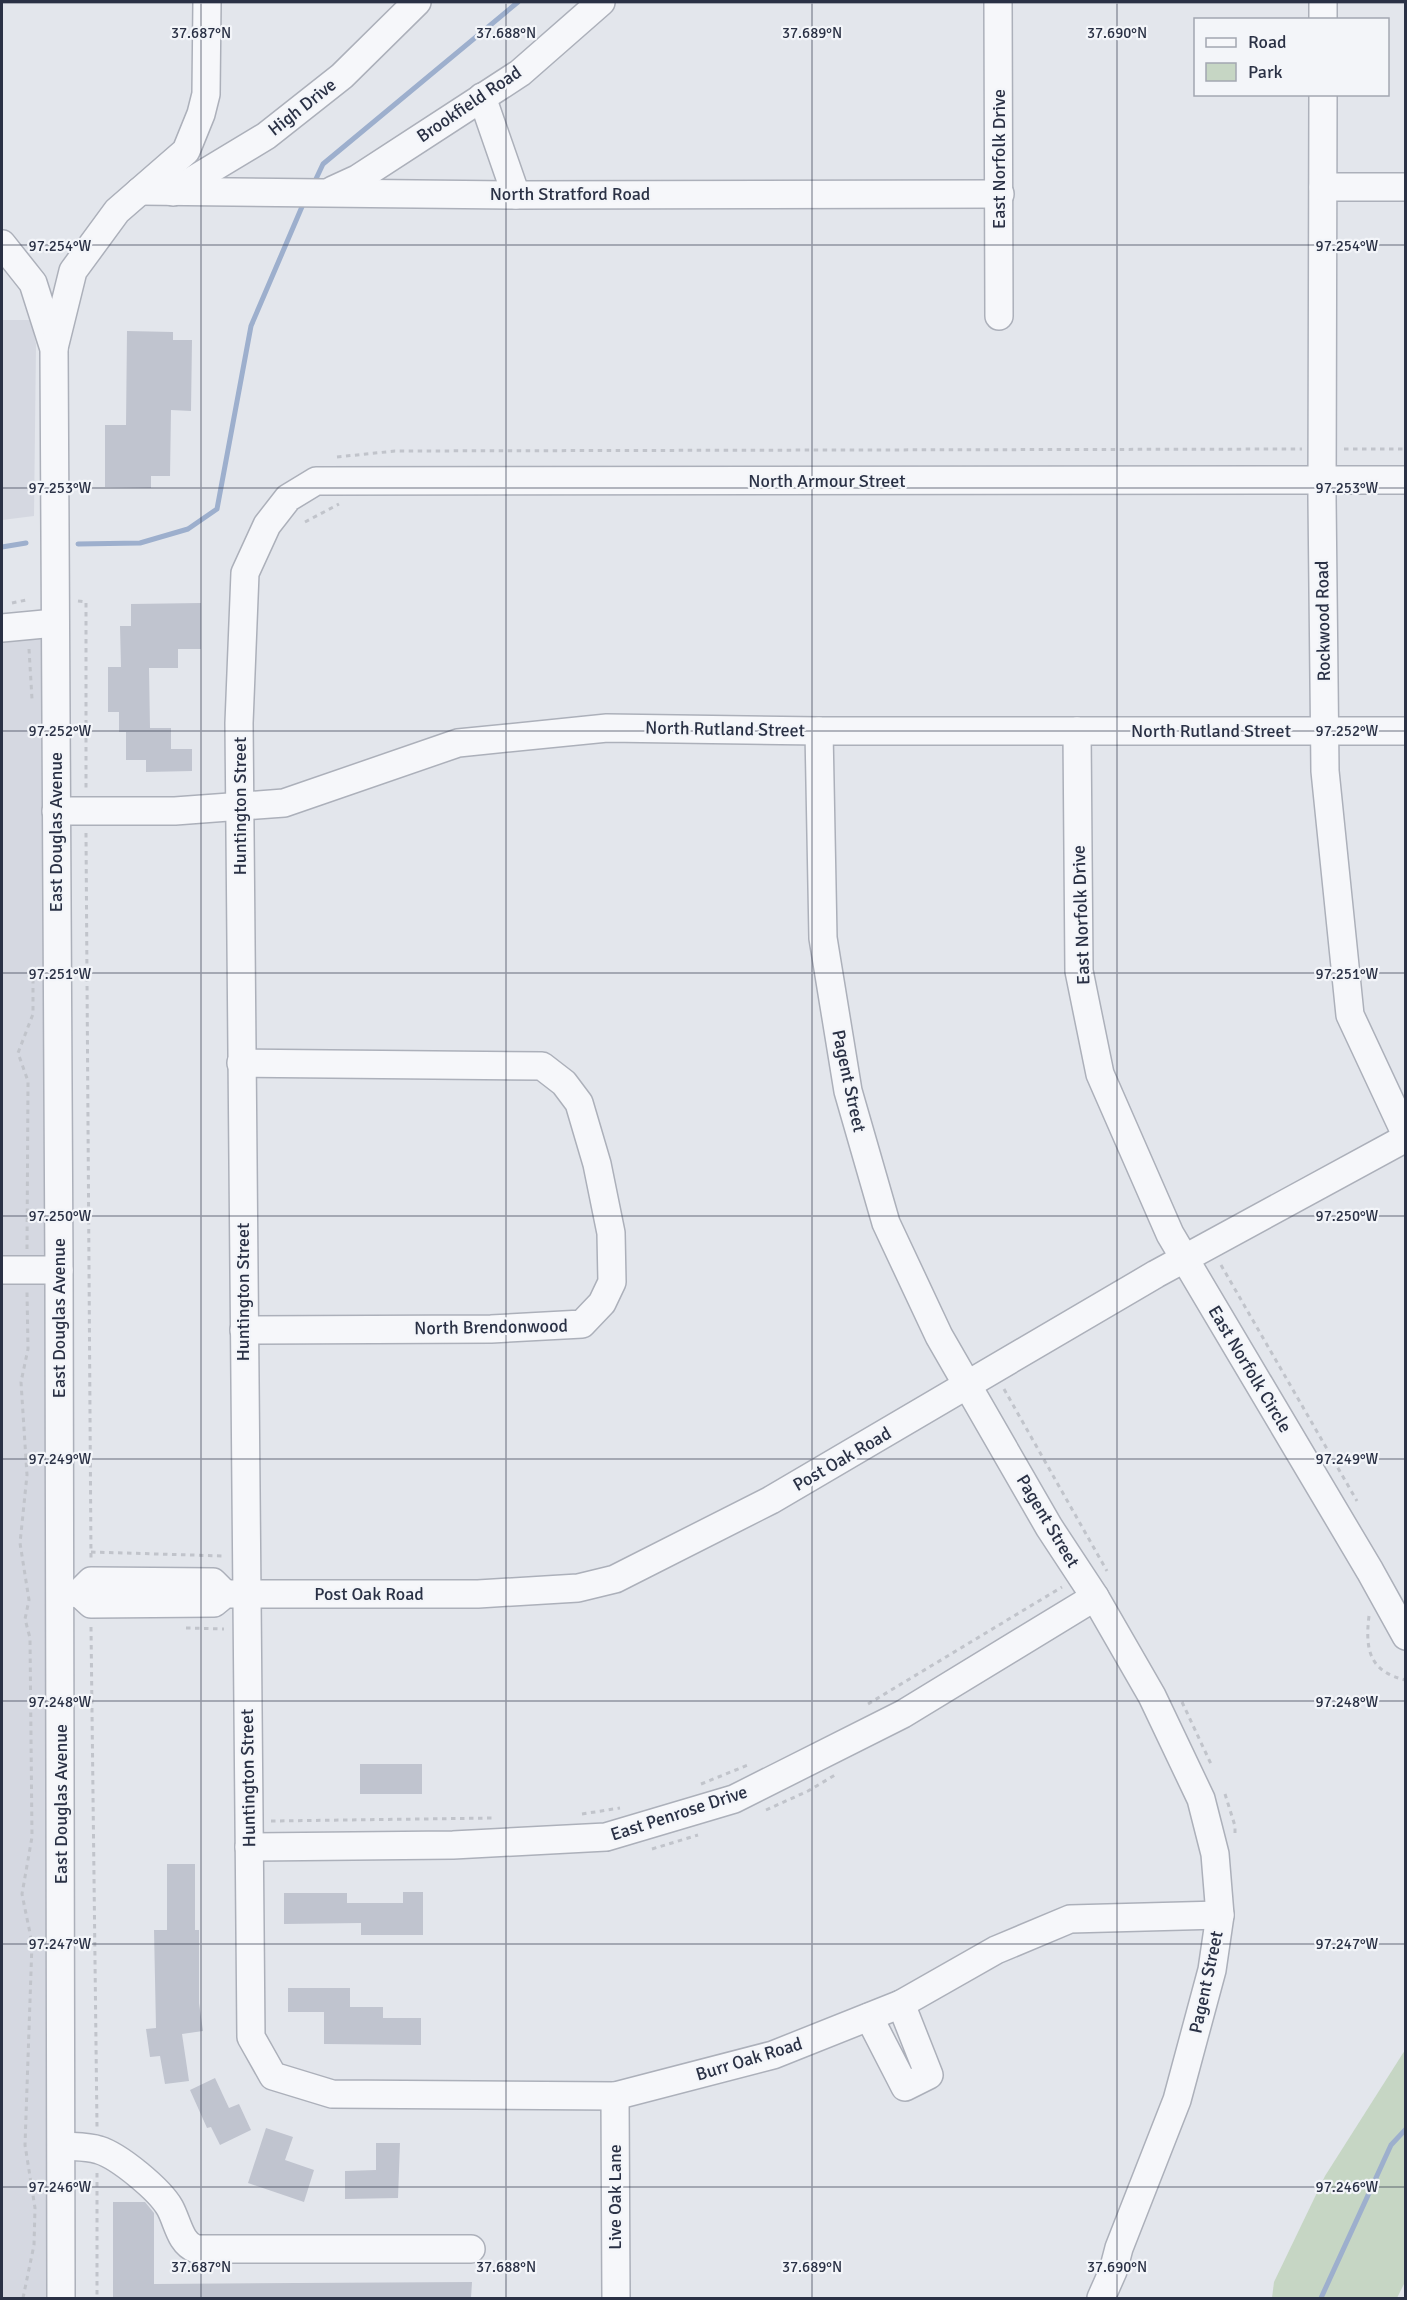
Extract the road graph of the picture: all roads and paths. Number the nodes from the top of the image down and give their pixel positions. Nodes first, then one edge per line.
1 (207, 2) edge
2 (417, 2) edge
3 (601, 2) edge
4 (998, 2) edge
5 (1323, 2) edge
6 (1323, 18) edge
7 (1323, 96) edge
8 (482, 97) junction
9 (1323, 187) junction
10 (1406, 187) edge
11 (140, 191) junction
12 (172, 192) junction
13 (328, 192) junction
14 (1000, 194) junction
15 (516, 195) junction
16 (2, 244) edge
17 (999, 316) dead end
18 (54, 349) junction
19 (1322, 449) junction
20 (1406, 449) edge
21 (333, 458) dead end
22 (1322, 480) junction
23 (1406, 480) edge
24 (267, 525) joint
25 (73, 601) dead end
26 (18, 618) edge
27 (55, 623) junction
28 (32, 706) dead end
29 (819, 731) junction
30 (1077, 731) junction
31 (1324, 731) junction
32 (1406, 731) edge
33 (240, 807) junction
34 (56, 812) junction
35 (86, 812) junction
36 (33, 978) dead end
37 (241, 1063) junction
38 (1406, 1136) edge
39 (1190, 1267) junction
40 (14, 1270) edge
41 (59, 1270) junction
42 (243, 1330) junction
43 (968, 1386) junction
44 (1359, 1504) dead end
45 (91, 1552) junction
46 (228, 1556) dead end
47 (1062, 1587) dead end
48 (80, 1593) junction
49 (235, 1593) junction
50 (1095, 1597) junction
51 (1369, 1616) dead end
52 (246, 1620) junction
53 (182, 1628) dead end
54 (1406, 1636) edge
55 (1406, 1680) edge
56 (861, 1708) dead end
57 (749, 1764) dead end
58 (696, 1785) dead end
59 (631, 1806) dead end
60 (573, 1816) dead end
61 (503, 1818) dead end
62 (271, 1821) dead end
63 (249, 1847) junction
64 (1220, 1915) junction
65 (901, 2004) junction
66 (869, 2017) junction
67 (264, 2061) joint
68 (615, 2096) junction
69 (62, 2146) junction
70 (97, 2150) junction
71 (471, 2249) dead end
72 (22, 2298) edge
73 (61, 2298) edge
74 (97, 2298) edge
75 (616, 2298) edge
76 (1101, 2298) edge

1 - 11 street
2 - 12 street, High Drive
3 - 8 street, Brookfield Road
4 - 14 street, East Norfolk Drive
5 - 6 street
7 - 9 street, Rockwood Road
8 - 13 street, Brookfield Road
8 - 15 street
9 - 10 street
9 - 19 street, Rockwood Road
11 - 12 street, North Stratford Road
11 - 18 street
12 - 13 street, North Stratford Road
13 - 15 street, North Stratford Road
14 - 15 street, North Stratford Road
14 - 17 street, East Norfolk Drive
16 - 18 street, East Douglas Avenue
18 - 27 street, East Douglas Avenue
19 - 20 path
19 - 21 path
19 - 22 street, Rockwood Road
22 - 23 street, North Armour Street
22 - 24 street, North Armour Street
22 - 31 street, Rockwood Road
24 - 33 street, Huntington Street
25 - 35 path
26 - 27 street
26 - 28 path
27 - 34 street, East Douglas Avenue
29 - 30 street, North Rutland Street
29 - 33 street, North Rutland Street
29 - 43 street, Pagent Street
30 - 31 street, North Rutland Street
30 - 39 street, East Norfolk Drive
31 - 32 street, North Rutland Street
31 - 38 street, Rockwood Road
33 - 35 street, North Rutland Street
33 - 37 street, Huntington Street
34 - 35 street, North Rutland Street
34 - 41 street, East Douglas Avenue
35 - 45 path
36 - 40 path
37 - 42 street, Huntington Street
37 - 42 street, North Brendonwood
38 - 39 street, Post Oak Road
39 - 43 street, Post Oak Road
39 - 44 path
39 - 54 street, East Norfolk Circle
40 - 41 street
40 - 72 path
41 - 48 street, East Douglas Avenue
42 - 49 street, Huntington Street
43 - 49 street, Post Oak Road
43 - 50 street, Pagent Street
45 - 46 path
45 - 48 path
47 - 56 path
48 - 49 street, Post Oak Road
48 - 69 street, East Douglas Avenue
48 - 70 path
49 - 52 street, Huntington Street
50 - 63 street, East Penrose Drive
50 - 64 street, Pagent Street
51 - 55 path
52 - 53 path
52 - 63 street, Huntington Street
57 - 58 path
59 - 60 path
61 - 62 path
63 - 67 street, Huntington Street
64 - 65 street, Burr Oak Road
64 - 76 street, Pagent Street
65 - 66 street, Burr Oak Road
65 - 66 street
66 - 68 street, Burr Oak Road
67 - 68 street, Burr Oak Road
68 - 75 street, Live Oak Lane
69 - 70 street
69 - 73 street, East Douglas Avenue
70 - 71 street
70 - 74 path

